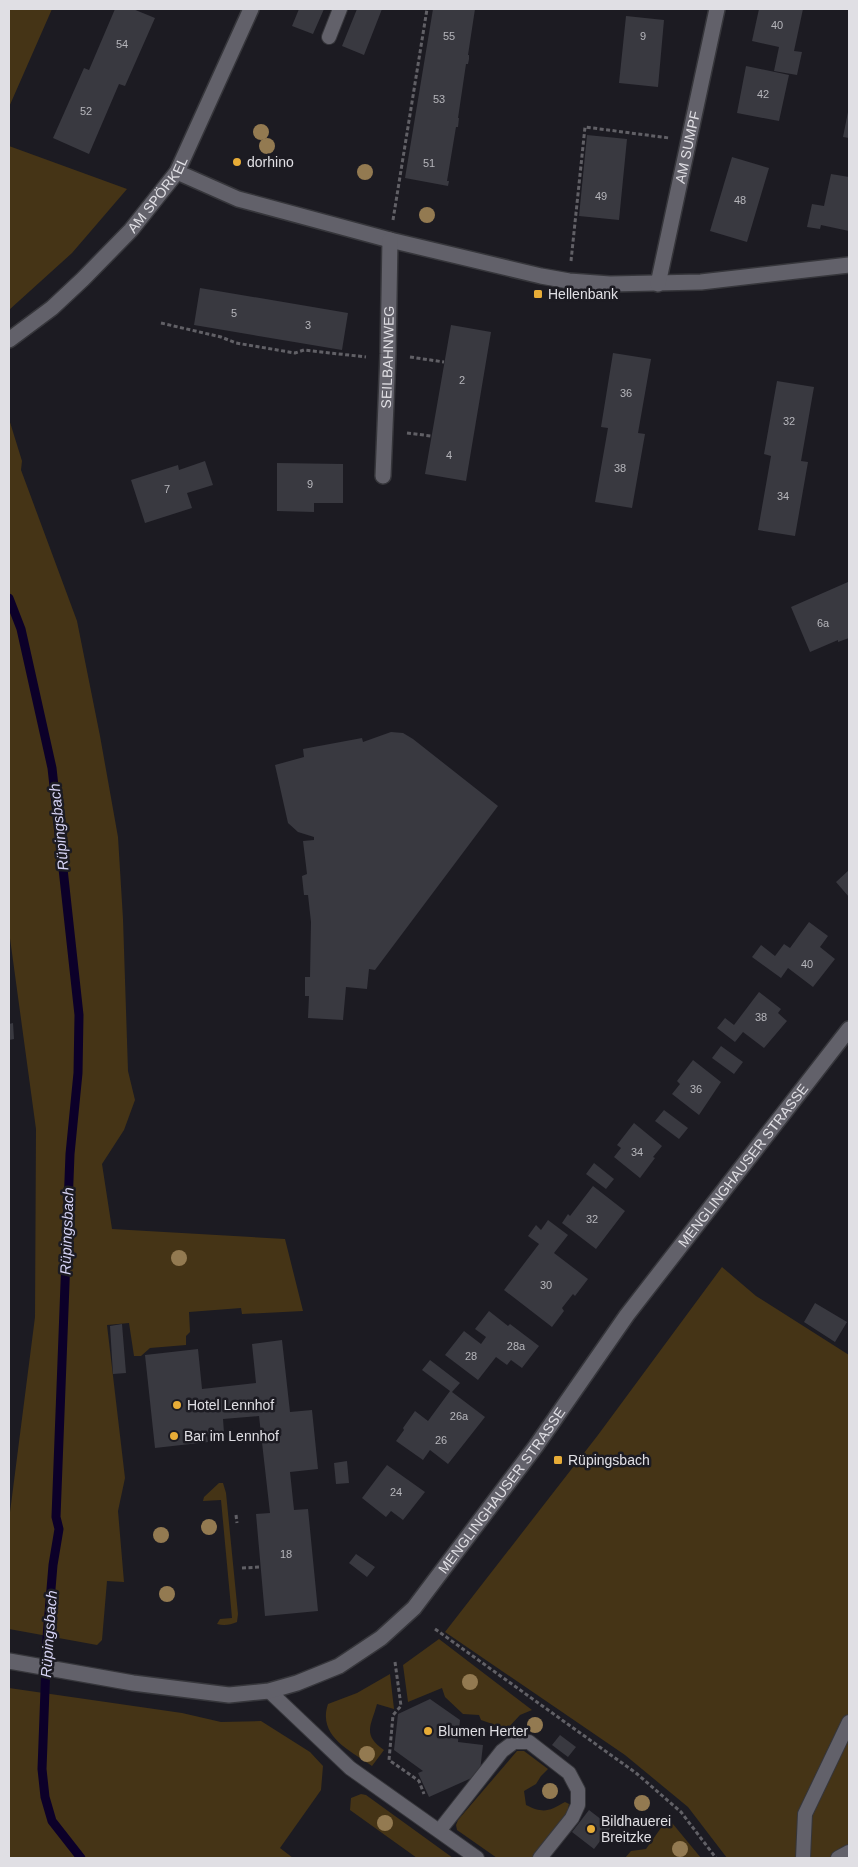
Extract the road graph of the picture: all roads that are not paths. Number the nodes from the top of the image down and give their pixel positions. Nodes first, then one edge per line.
1 (252, 9) edge
2 (340, 9) edge
3 (717, 9) edge
4 (328, 37) dead end
5 (177, 172) junction
6 (390, 240) junction
7 (849, 265) edge
8 (658, 284) junction
9 (9, 340) edge
10 (383, 476) dead end
11 (849, 1029) edge
12 (9, 1661) edge
13 (270, 1691) junction
14 (849, 1722) edge
15 (439, 1831) junction
16 (849, 1852) edge
17 (477, 1858) edge
18 (540, 1858) edge
19 (804, 1858) edge
20 (838, 1858) edge

1 - 5 street, AM SPÖRKEL
2 - 4 lane
3 - 8 street, AM SUMPF
5 - 6 street
5 - 9 street, AM SPÖRKEL
6 - 8 street
6 - 10 street, SEILBAHNWEG
7 - 8 street
11 - 13 street, MENGLINGHAUSER STRASSE
12 - 13 street, MENGLINGHAUSER STRASSE
13 - 15 lane
14 - 19 lane
15 - 17 lane
15 - 18 lane
16 - 20 lane

